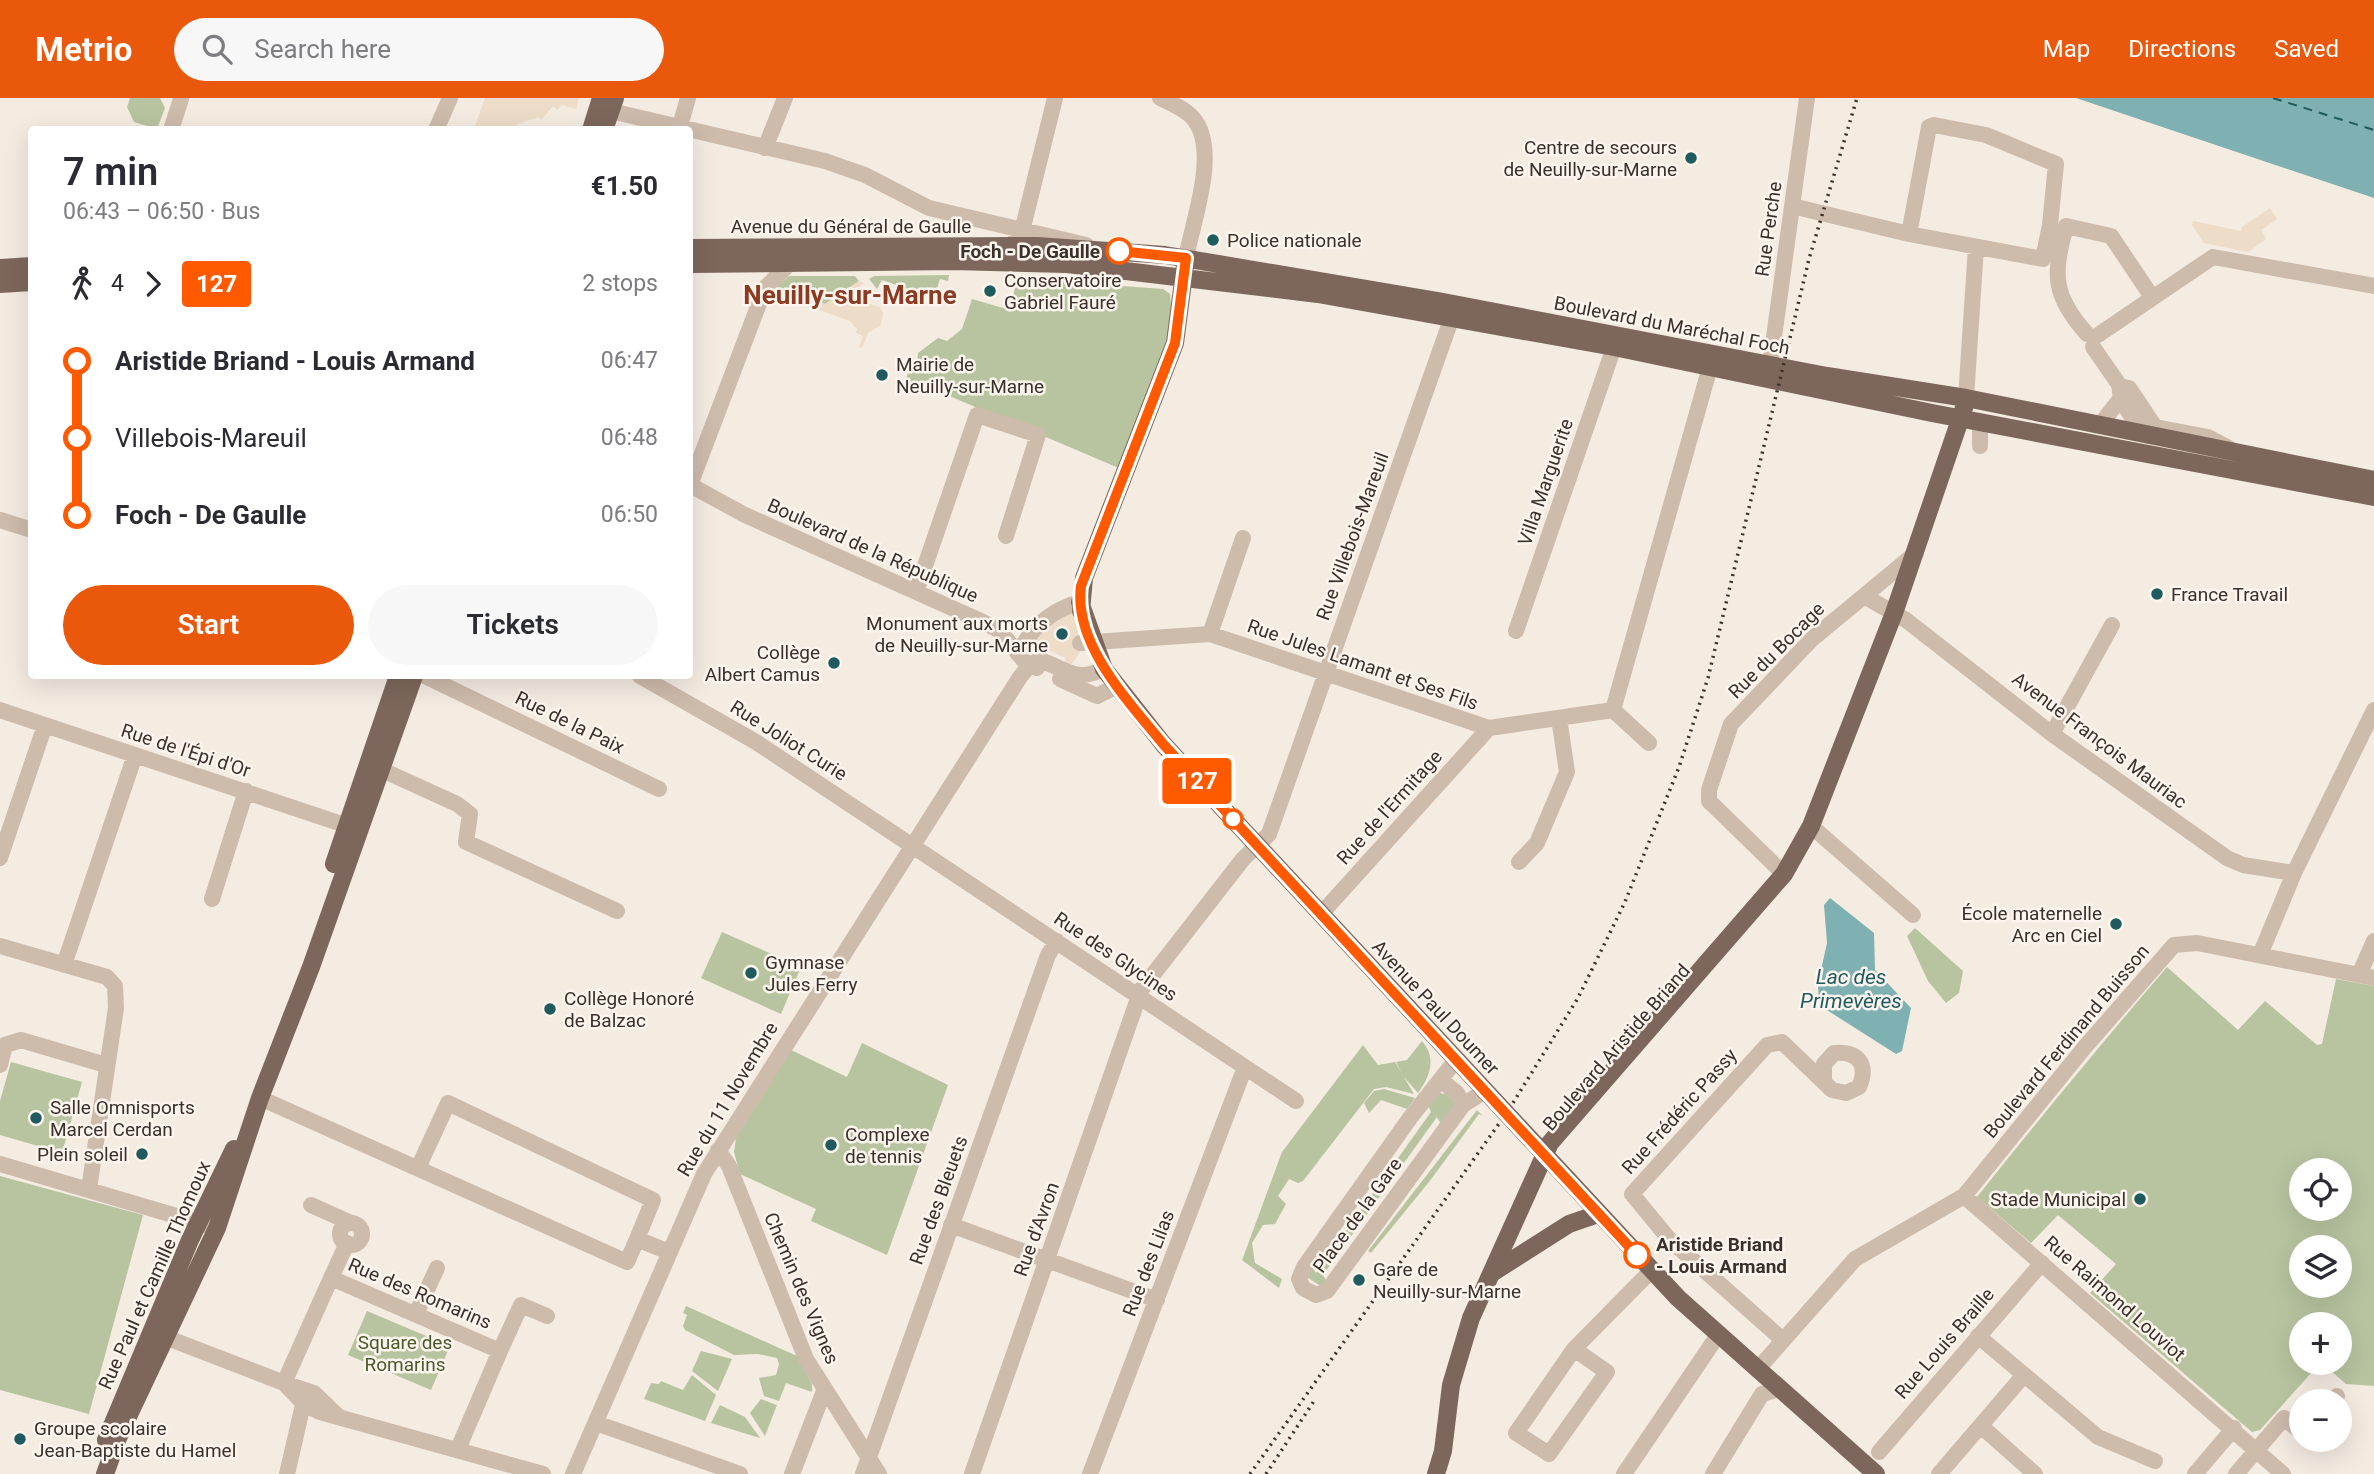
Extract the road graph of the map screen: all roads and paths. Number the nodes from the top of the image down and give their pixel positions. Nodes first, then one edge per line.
1 (182, 98) edge
2 (450, 98) edge
3 (688, 98) edge
4 (785, 98) edge
5 (1055, 98) edge
6 (1160, 98) edge
7 (1807, 98) edge
8 (606, 109) edge
9 (631, 122) edge
10 (172, 126) edge
11 (438, 126) edge
12 (594, 126) edge
13 (680, 126) joint
14 (693, 129) edge
15 (765, 148) junction
16 (1792, 206) junction
17 (1909, 234) junction
18 (1014, 246) junction
19 (1976, 247) junction
20 (693, 248) edge
21 (756, 262) junction
22 (791, 262) junction
23 (693, 264) edge
24 (28, 268) edge
25 (1185, 271) junction
26 (28, 282) edge
27 (1, 283) edge
28 (2374, 286) edge
29 (765, 288) junction
30 (2152, 297) junction
31 (1452, 317) junction
32 (2093, 339) junction
33 (1614, 347) junction
34 (1770, 366) junction
35 (1710, 367) junction
36 (2121, 392) junction
37 (1856, 398) junction
38 (1966, 398) junction
39 (2026, 411) junction
40 (1961, 419) junction
41 (1980, 422) junction
42 (2100, 425) junction
43 (2150, 439) junction
44 (1980, 446) dead end
45 (693, 477) edge
46 (2374, 480) edge
47 (693, 487) edge
48 (2374, 497) edge
49 (0, 520) edge
50 (28, 529) edge
51 (1006, 536) dead end
52 (1243, 538) dead end
53 (1916, 554) junction
54 (916, 592) junction
55 (1864, 596) junction
56 (1080, 602) junction
57 (1894, 613) junction
58 (2112, 625) dead end
59 (1516, 631) dead end
60 (1210, 634) junction
61 (1085, 642) junction
62 (1024, 659) junction
63 (1099, 671) junction
64 (1326, 673) junction
65 (397, 679) edge
66 (413, 679) edge
67 (431, 679) edge
68 (645, 679) edge
69 (1111, 690) junction
70 (2374, 709) edge
71 (0, 710) edge
72 (1613, 710) junction
73 (1559, 718) junction
74 (45, 725) junction
75 (1489, 728) junction
76 (2052, 734) junction
77 (1649, 743) dead end
78 (135, 755) junction
79 (380, 769) junction
80 (659, 789) dead end
81 (246, 791) junction
82 (353, 828) junction
83 (1815, 829) junction
84 (913, 845) junction
85 (1258, 845) junction
86 (0, 858) edge
87 (1519, 862) dead end
88 (2294, 873) junction
89 (1783, 874) junction
90 (212, 899) dead end
91 (617, 911) dead end
92 (1321, 914) junction
93 (1913, 915) dead end
94 (1057, 941) junction
95 (2374, 941) edge
96 (0, 946) edge
97 (2260, 955) junction
98 (64, 965) junction
99 (2366, 977) edge
100 (1139, 997) junction
101 (1456, 1060) junction
102 (106, 1065) junction
103 (0, 1066) edge
104 (1245, 1067) junction
105 (1824, 1079) dead end
106 (1442, 1081) junction
107 (1485, 1091) junction
108 (260, 1098) junction
109 (1296, 1101) dead end
110 (1463, 1105) junction
111 (718, 1150) junction
112 (1546, 1154) junction
113 (0, 1164) edge
114 (418, 1168) junction
115 (89, 1189) junction
116 (1578, 1193) junction
117 (1964, 1196) junction
118 (311, 1206) dead end
119 (1598, 1214) junction
120 (199, 1223) junction
121 (1569, 1224) junction
122 (951, 1225) junction
123 (216, 1228) junction
124 (637, 1239) junction
125 (668, 1252) junction
126 (1048, 1259) junction
127 (2042, 1263) junction
128 (437, 1268) dead end
129 (1651, 1271) junction
130 (1491, 1274) junction
131 (331, 1278) junction
132 (1157, 1300) junction
133 (416, 1314) junction
134 (547, 1316) dead end
135 (1718, 1335) junction
136 (1978, 1336) junction
137 (165, 1337) junction
138 (1783, 1340) junction
139 (1574, 1349) junction
140 (500, 1351) junction
141 (1458, 1365) junction
142 (1757, 1370) junction
143 (2024, 1375) junction
144 (284, 1384) junction
145 (1779, 1389) junction
146 (824, 1391) junction
147 (305, 1397) junction
148 (2289, 1422) edge
149 (596, 1423) junction
150 (1981, 1426) junction
151 (2236, 1430) junction
152 (458, 1449) junction
153 (2257, 1451) junction
154 (1879, 1452) dead end
155 (869, 1458) junction
156 (2155, 1461) dead end
157 (1873, 1473) edge
158 (96, 1474) edge
159 (105, 1474) edge
160 (287, 1474) edge
161 (542, 1474) edge
162 (573, 1474) edge
163 (740, 1474) edge
164 (792, 1474) edge
165 (863, 1474) edge
166 (879, 1474) edge
167 (972, 1474) edge
168 (1090, 1474) edge
169 (1436, 1474) edge
170 (1447, 1474) edge
171 (1625, 1474) edge
172 (1713, 1474) edge
173 (1939, 1474) edge
174 (2035, 1474) edge
175 (2195, 1474) edge
176 (2236, 1474) edge
177 (2283, 1474) edge

1 - 10 street
2 - 11 street
3 - 13 street
4 - 15 street
5 - 18 street
6 - 25 street
7 - 16 street, Rue Perche
8 - 9 street
8 - 12 main road
9 - 13 street
14 - 15 street
15 - 18 street
16 - 17 street
16 - 34 street, Rue Perche
17 - 19 street
17 - 19 street
18 - 20 main road, Avenue du Général de Gaulle
18 - 22 main road, Avenue du Général de Gaulle
18 - 25 main road, Avenue du Général de Gaulle
18 - 25 main road, Avenue du Général de Gaulle
19 - 38 street
21 - 22 main road, Avenue du Général de Gaulle
21 - 23 main road, Avenue du Général de Gaulle
21 - 29 street
22 - 29 street
24 - 27 main road
25 - 31 main road, Boulevard du Maréchal Foch
25 - 34 main road, Boulevard du Maréchal Foch
25 - 56 main road, Avenue Paul Doumer
26 - 27 main road
28 - 30 street
29 - 45 street
30 - 32 street
30 - 32 street
31 - 33 main road, Boulevard du Maréchal Foch
31 - 64 street, Rue Villebois-Mareuil
32 - 36 street
33 - 35 main road, Boulevard du Maréchal Foch
33 - 59 street, Villa Marguerite
34 - 38 main road, Boulevard du Maréchal Foch
35 - 37 main road, Boulevard du Maréchal Foch
35 - 72 street
36 - 42 street
36 - 43 street
37 - 38 main road
37 - 40 main road, Boulevard du Maréchal Foch
38 - 39 main road, Boulevard du Maréchal Foch
38 - 40 main road, Boulevard Aristide Briand
39 - 40 main road
39 - 42 main road, Boulevard du Maréchal Foch
40 - 41 main road, Boulevard du Maréchal Foch
40 - 53 main road, Boulevard Aristide Briand
41 - 43 main road, Boulevard du Maréchal Foch
41 - 44 street
42 - 43 main road, Boulevard du Maréchal Foch
43 - 46 main road, Boulevard du Maréchal Foch
43 - 48 main road, Boulevard du Maréchal Foch
47 - 54 street, Boulevard de la République
49 - 50 street
51 - 54 street
52 - 60 street
53 - 55 street, Rue du Bocage
53 - 57 main road, Boulevard Aristide Briand
54 - 62 street, Boulevard de la République
55 - 57 street
55 - 89 street, Rue du Bocage
56 - 61 main road, Avenue Paul Doumer
56 - 62 street, Rue du 11 Novembre
57 - 76 street, Avenue François Mauriac
57 - 83 main road, Boulevard Aristide Briand
58 - 76 street
60 - 61 street, Rue Jules Lamant et Ses Fils
60 - 64 street, Rue Jules Lamant et Ses Fils
61 - 63 main road, Avenue Paul Doumer
62 - 63 street
62 - 69 street
62 - 84 street, Rue du 11 Novembre
63 - 69 main road, Avenue Paul Doumer
64 - 75 street, Rue Jules Lamant et Ses Fils
64 - 85 street, Rue Villebois-Mareuil
65 - 82 main road, Rue Paul et Camille Thomoux
66 - 79 main road, Rue Paul et Camille Thomoux
67 - 80 street, Rue de la Paix
68 - 84 street, Rue Joliot Curie
69 - 85 main road, Avenue Paul Doumer
70 - 88 street
71 - 74 street, Rue de l'Épi d'Or
72 - 73 street, Rue Jules Lamant et Ses Fils
72 - 77 street
73 - 75 street, Rue Jules Lamant et Ses Fils
73 - 87 street
74 - 78 street, Rue de l'Épi d'Or
74 - 86 street
75 - 92 street, Rue de l'Ermitage
76 - 88 street, Avenue François Mauriac
78 - 81 street, Rue de l'Épi d'Or
78 - 98 street
79 - 82 main road, Rue Paul et Camille Thomoux
79 - 91 street
81 - 82 street, Rue de l'Épi d'Or
81 - 90 street
82 - 108 main road, Rue Paul et Camille Thomoux
83 - 89 main road, Boulevard Aristide Briand
83 - 93 street
83 - 112 main road, Boulevard Aristide Briand
84 - 94 street, Rue des Glycines
84 - 111 street, Rue du 11 Novembre
85 - 92 main road, Avenue Paul Doumer
85 - 100 street, Rue d'Avron
88 - 97 street
89 - 112 main road, Boulevard Aristide Briand
92 - 101 main road, Avenue Paul Doumer
94 - 100 street, Rue des Glycines
94 - 122 street, Rue des Bleuets
95 - 99 street
96 - 98 street
97 - 99 street
97 - 117 street, Boulevard Ferdinand Buisson
98 - 102 street
100 - 104 street, Rue des Glycines
100 - 126 street, Rue d'Avron
101 - 106 street, Place de la Gare
101 - 107 main road, Avenue Paul Doumer
102 - 103 street
102 - 115 street
104 - 109 street, Rue des Glycines
104 - 132 street, Rue des Lilas
105 - 138 street, Rue Frédéric Passy
106 - 110 street
106 - 110 street, Place de la Gare
107 - 110 street, Place de la Gare
107 - 112 main road, Avenue Paul Doumer
108 - 114 street
108 - 120 main road, Rue Paul et Camille Thomoux
108 - 123 main road, Rue Paul et Camille Thomoux
111 - 125 street, Rue du 11 Novembre
111 - 146 street, Chemin des Vignes
112 - 116 main road, Avenue Paul Doumer
112 - 130 main road
113 - 115 street
114 - 124 street
114 - 124 street
115 - 120 street
116 - 119 main road, Avenue Paul Doumer
116 - 121 main road
117 - 127 street, Rue Raimond Louviot
117 - 138 street, Boulevard Ferdinand Buisson
118 - 131 street
119 - 121 main road
119 - 129 main road, Avenue Paul Doumer
120 - 123 street
120 - 158 main road, Rue Paul et Camille Thomoux
121 - 130 main road
122 - 126 street
122 - 155 street, Rue des Bleuets
123 - 137 main road, Rue Paul et Camille Thomoux
124 - 125 street
125 - 149 street, Rue du 11 Novembre
126 - 132 street
126 - 167 street, Rue d'Avron
127 - 136 street, Rue Louis Braille
127 - 151 street, Rue Raimond Louviot
128 - 133 street
129 - 135 main road, Avenue Paul Doumer
129 - 139 street
130 - 141 main road
131 - 133 street, Rue des Romarins
131 - 144 street, Rue des Romarins
132 - 168 street, Rue des Lilas
133 - 140 street, Rue des Romarins
134 - 140 street
135 - 142 main road, Avenue Paul Doumer
135 - 171 street
136 - 143 street
136 - 154 street, Rue Louis Braille
137 - 144 street
137 - 159 main road, Rue Paul et Camille Thomoux
138 - 142 street, Boulevard Ferdinand Buisson
139 - 139 street
140 - 152 street, Rue des Romarins
141 - 169 main road
141 - 170 main road
142 - 145 main road, Avenue Paul Doumer
143 - 150 street
143 - 156 street
144 - 147 street
145 - 157 main road, Avenue Paul Doumer
145 - 172 street
146 - 155 street, Chemin des Vignes
146 - 164 street
147 - 152 street
147 - 160 street
148 - 153 street
149 - 162 street, Rue du 11 Novembre
149 - 163 street
150 - 173 street
150 - 174 street
151 - 153 street, Rue Raimond Louviot
151 - 175 street
152 - 161 street
153 - 176 street
153 - 177 street, Rue Raimond Louviot
155 - 165 street, Rue des Bleuets
155 - 166 street, Chemin des Vignes

